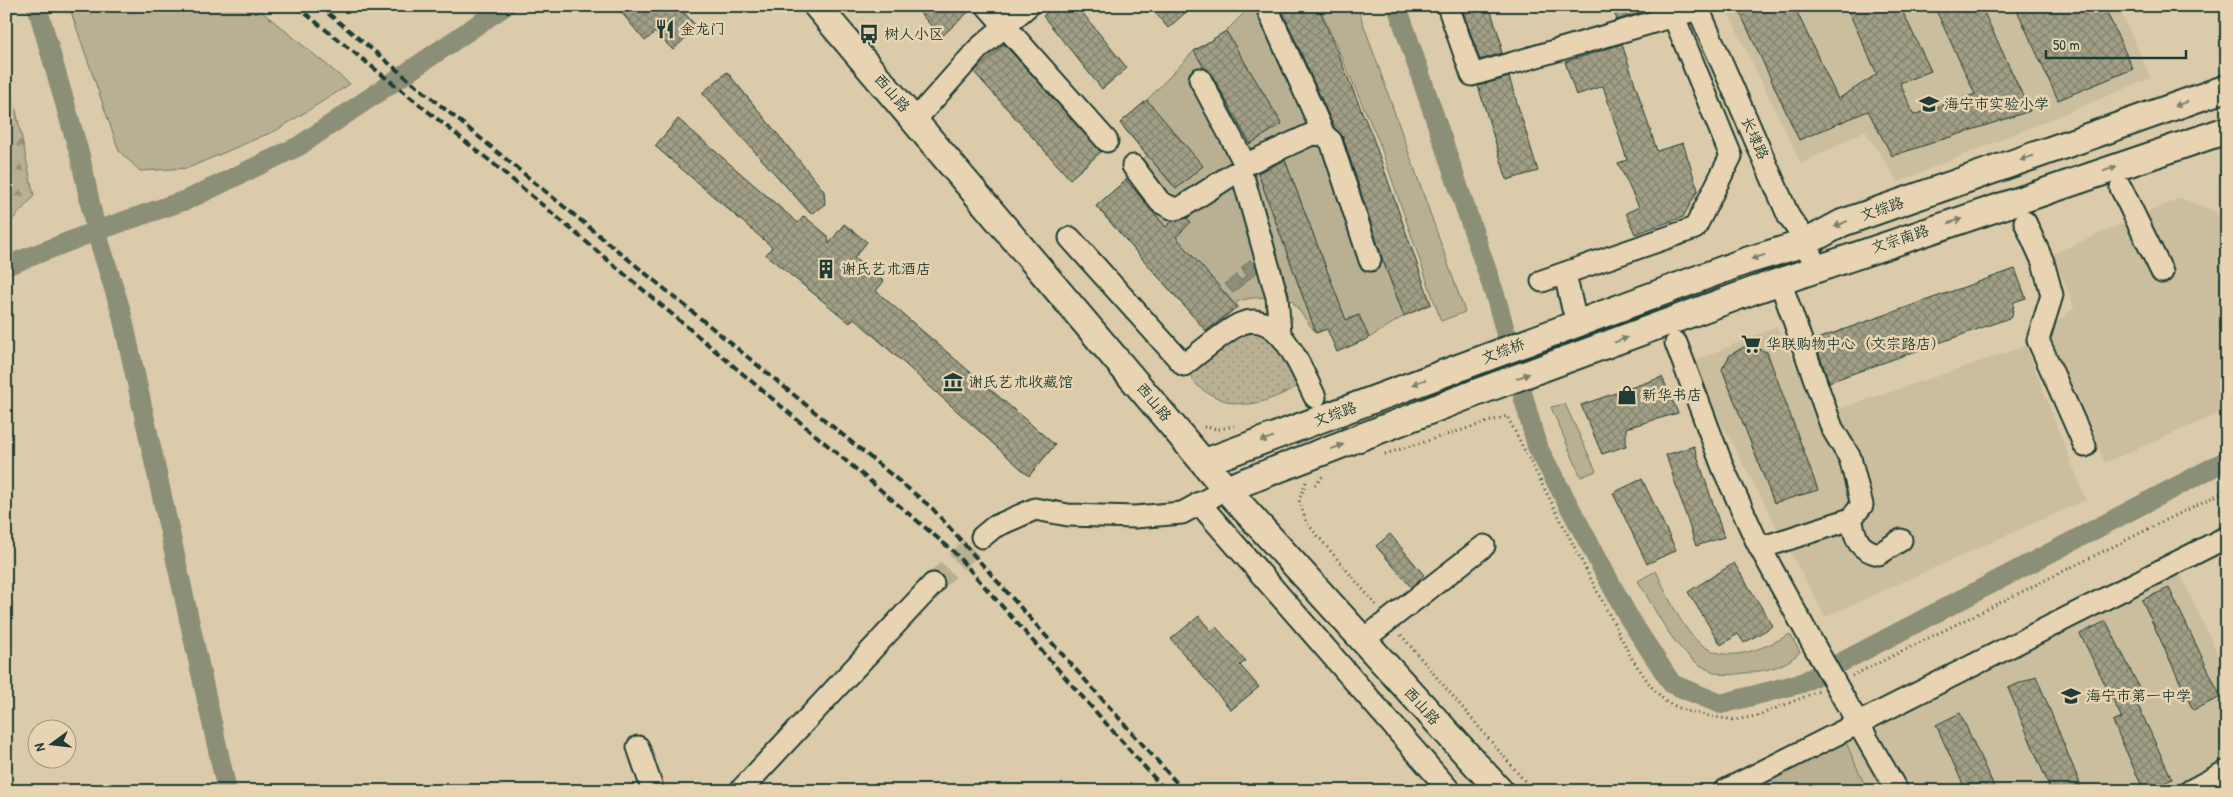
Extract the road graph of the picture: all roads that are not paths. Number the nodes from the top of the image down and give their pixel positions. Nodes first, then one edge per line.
1 (817, 6) edge
2 (987, 6) edge
3 (1028, 6) edge
4 (1448, 6) edge
5 (1698, 8) edge
6 (1269, 12) dead end
7 (1674, 17) junction
8 (1005, 26) junction
9 (1200, 78) dead end
10 (2227, 88) edge
11 (915, 120) junction
12 (2227, 130) edge
13 (1324, 135) junction
14 (1107, 141) dead end
15 (1133, 166) dead end
16 (1242, 169) junction
17 (2121, 188) dead end
18 (2025, 222) dead end
19 (1070, 238) dead end
20 (1804, 243) junction
21 (1370, 260) dead end
22 (1817, 268) junction
23 (2162, 272) dead end
24 (1566, 274) junction
25 (1780, 281) junction
26 (1542, 282) dead end
27 (1573, 309) dead end
28 (1280, 332) junction
29 (1541, 337) joint
30 (1676, 343) dead end
31 (1465, 365) joint
32 (1315, 397) dead end
33 (2085, 446) dead end
34 (1204, 462) junction
35 (1226, 490) junction
36 (1199, 504) junction
37 (1850, 519) junction
38 (2227, 537) edge
39 (982, 538) tunnel mouth
40 (1901, 540) dead end
41 (1484, 546) dead end
42 (1760, 548) junction
43 (933, 584) tunnel mouth
44 (1363, 640) junction
45 (1853, 714) junction
46 (638, 747) dead end
47 (2227, 771) edge
48 (653, 791) edge
49 (740, 791) edge
50 (1450, 791) edge
51 (1500, 791) edge
52 (1724, 791) edge
53 (1897, 791) edge
54 (2190, 791) edge

1 - 11 main road, 西山路
2 - 8 street
3 - 8 street
4 - 7 street
5 - 7 street
5 - 20 street, 长埭路
6 - 13 street
7 - 24 street
8 - 11 street
8 - 14 street
9 - 16 street
10 -> 20 main road, 文综路
11 - 34 main road, 西山路
22 -> 12 main road, 文宗南路
13 - 16 street
13 - 21 street
15 - 16 street
16 - 28 street
17 - 23 street
18 - 33 street
19 - 28 street
20 - 22 street, 长埭路
20 -> 29 main road, 文综路
22 - 25 main road, 文宗南路
24 - 26 street
24 - 27 street
35 -> 25 main road, 文宗南路
25 - 37 street
28 - 32 street
29 - 31 main road, 文综桥
30 - 42 street
31 -> 34 main road, 文综路
34 - 35 main road, 西山路
35 - 36 street
35 - 44 main road, 西山路
36 - 39 street
36 - 50 street
37 - 40 street
37 - 42 street
38 - 45 street
41 - 44 street
42 - 45 street, bridge
43 - 49 street
44 - 51 main road, 西山路
45 - 52 street
45 - 53 street
46 - 48 street
47 - 54 street

